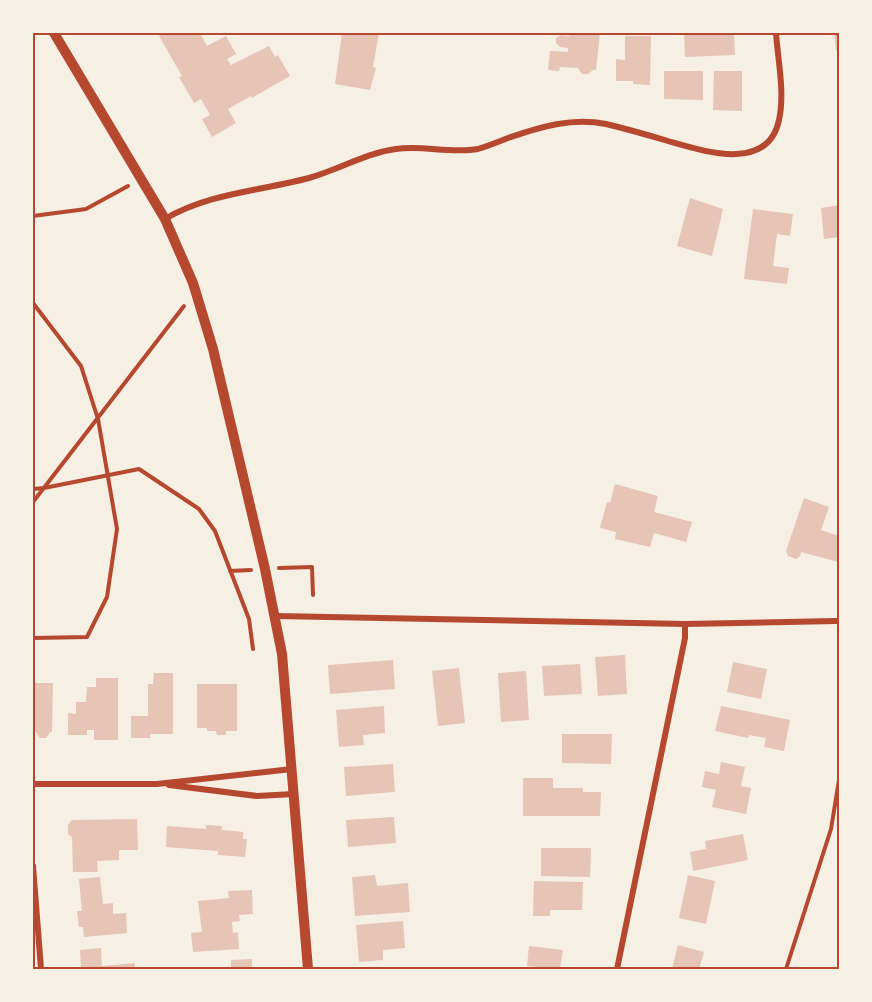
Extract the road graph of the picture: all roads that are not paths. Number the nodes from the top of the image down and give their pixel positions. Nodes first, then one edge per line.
1 (54, 33) edge
2 (776, 33) edge
3 (165, 219) junction
4 (276, 616) junction
5 (836, 621) dead end
6 (685, 624) junction
7 (292, 769) junction
8 (33, 784) edge
9 (157, 784) junction
10 (294, 794) junction
11 (33, 867) edge
12 (41, 969) edge
13 (308, 969) edge
14 (617, 969) edge

1 - 3 street
2 - 3 street
3 - 4 street
4 - 6 street
4 - 7 street
5 - 6 street
6 - 14 street
7 - 9 street
7 - 10 street
8 - 9 street
9 - 10 street
10 - 13 street
11 - 12 street

